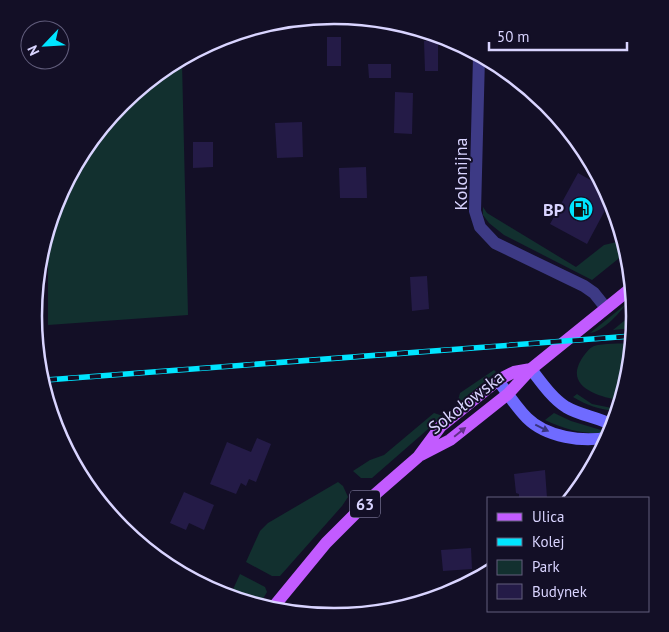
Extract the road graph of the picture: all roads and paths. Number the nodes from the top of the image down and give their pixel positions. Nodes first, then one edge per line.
1 (479, 62) edge
2 (626, 293) edge
3 (606, 308) junction
4 (531, 369) junction
5 (498, 380) junction
6 (508, 394) junction
7 (607, 422) edge
8 (600, 439) edge
9 (418, 456) junction
10 (277, 603) edge

1 - 3 street, Kolonijna
2 - 3 main road, Sokołowska / 63
3 - 4 main road, Sokołowska / 63
4 - 5 main road, Sokołowska / 63
4 - 6 main road, Sokołowska / 63
4 - 7 main road
5 - 6 main road
5 - 9 main road, Sokołowska / 63
6 -> 8 main road
9 -> 6 main road, Sokołowska / 63
9 - 10 main road, Sokołowska / 63

